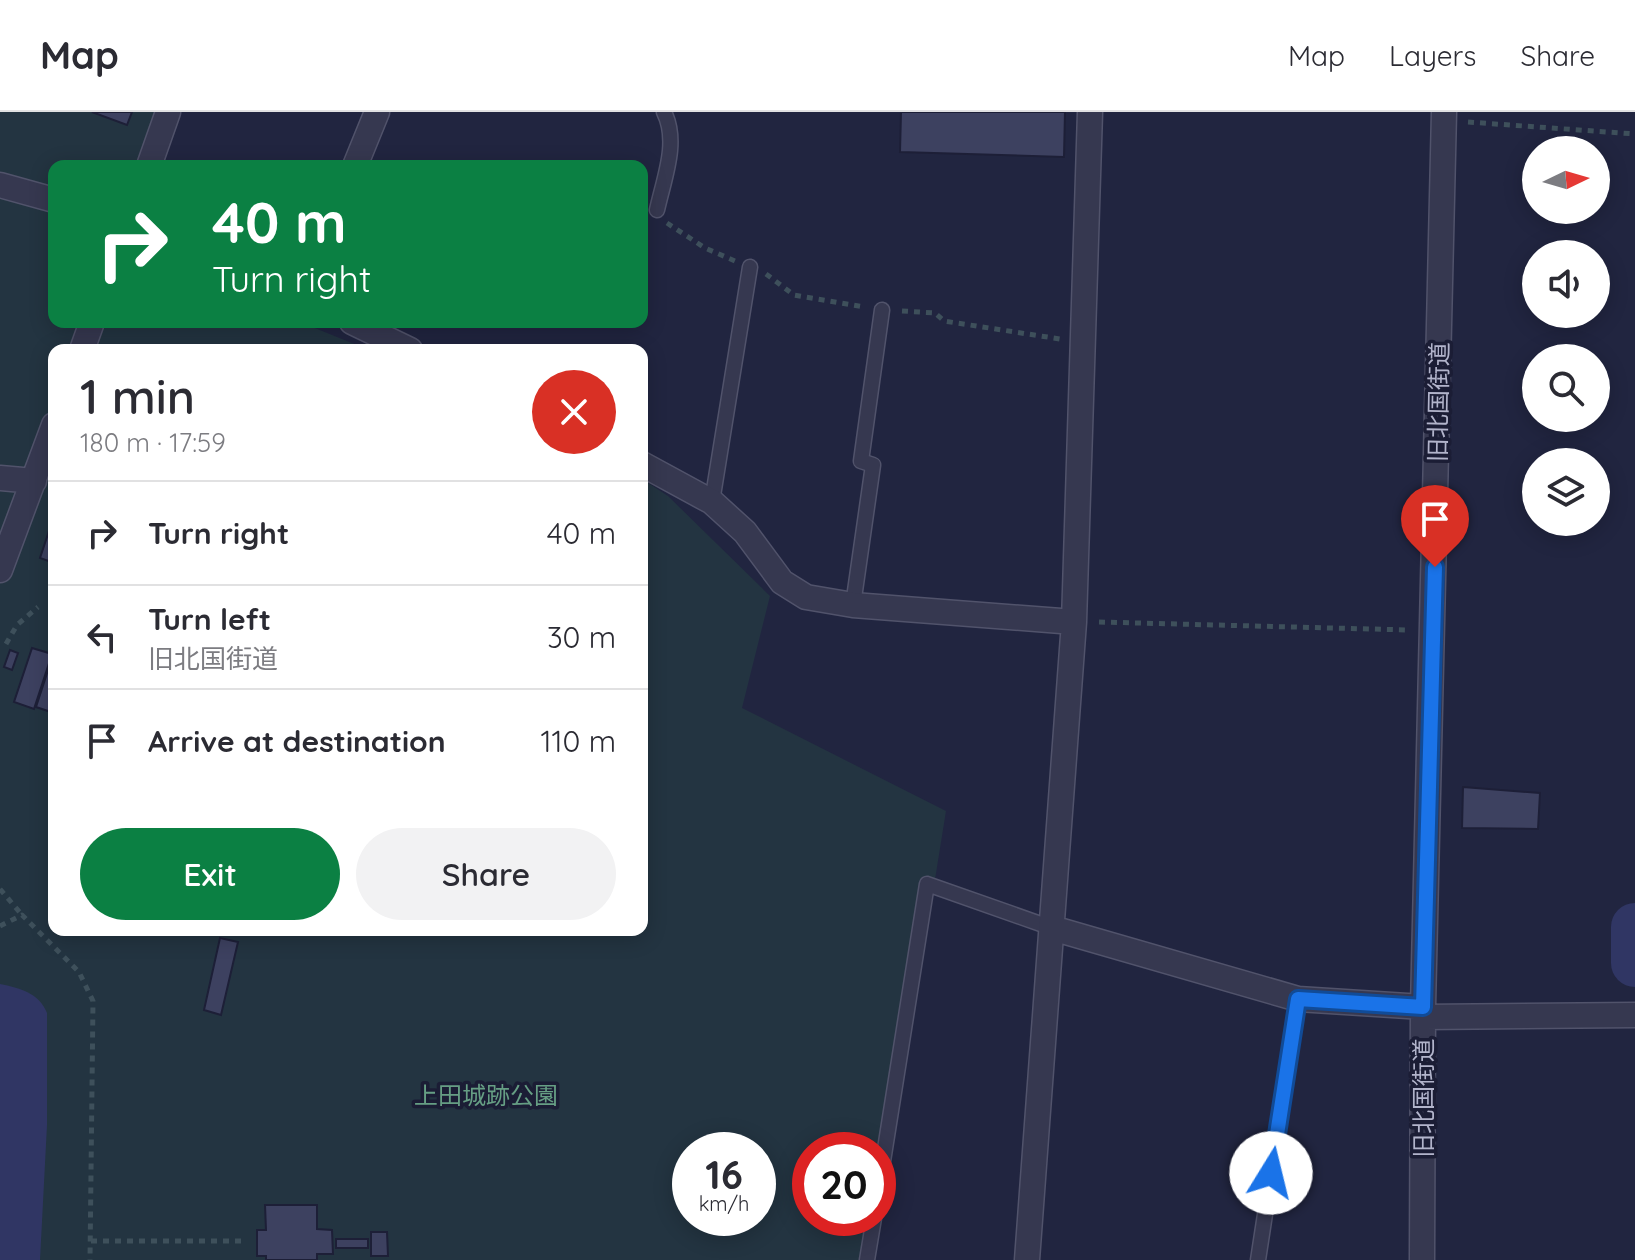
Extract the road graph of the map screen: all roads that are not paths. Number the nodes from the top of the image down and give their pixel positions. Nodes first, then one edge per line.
1 (168, 112) edge
2 (377, 112) edge
3 (664, 112) edge
4 (1090, 112) edge
5 (1443, 116) edge
6 (151, 160) edge
7 (357, 160) edge
8 (0, 185) edge
9 (48, 198) edge
10 (657, 210) road end
11 (750, 267) road end
12 (882, 310) road end
13 (364, 328) edge
14 (398, 344) edge
15 (48, 442) edge
16 (648, 467) edge
17 (0, 478) edge
18 (34, 481) junction
19 (712, 502) junction
20 (0, 570) edge
21 (853, 605) junction
22 (1074, 622) junction
23 (1052, 928) junction
24 (1298, 999) junction
25 (1423, 1012) junction
26 (1635, 1015) edge
27 (888, 1132) edge
28 (871, 1236) edge
29 (867, 1260) edge
30 (1027, 1260) edge
31 (1258, 1260) edge
32 (1422, 1260) edge

1 - 6 street
2 - 7 street
3 - 10 lane
4 - 22 street
5 - 25 street, 旧北国街道
8 - 9 street
11 - 19 lane
12 - 21 lane
13 - 14 street
15 - 18 street
16 - 19 street
17 - 18 street
18 - 20 street
19 - 21 street
21 - 22 street
22 - 23 street
23 - 24 street
23 - 27 lane
23 - 30 street
24 - 25 street
24 - 31 lane
25 - 26 street
25 - 32 street, 旧北国街道
28 - 29 lane

